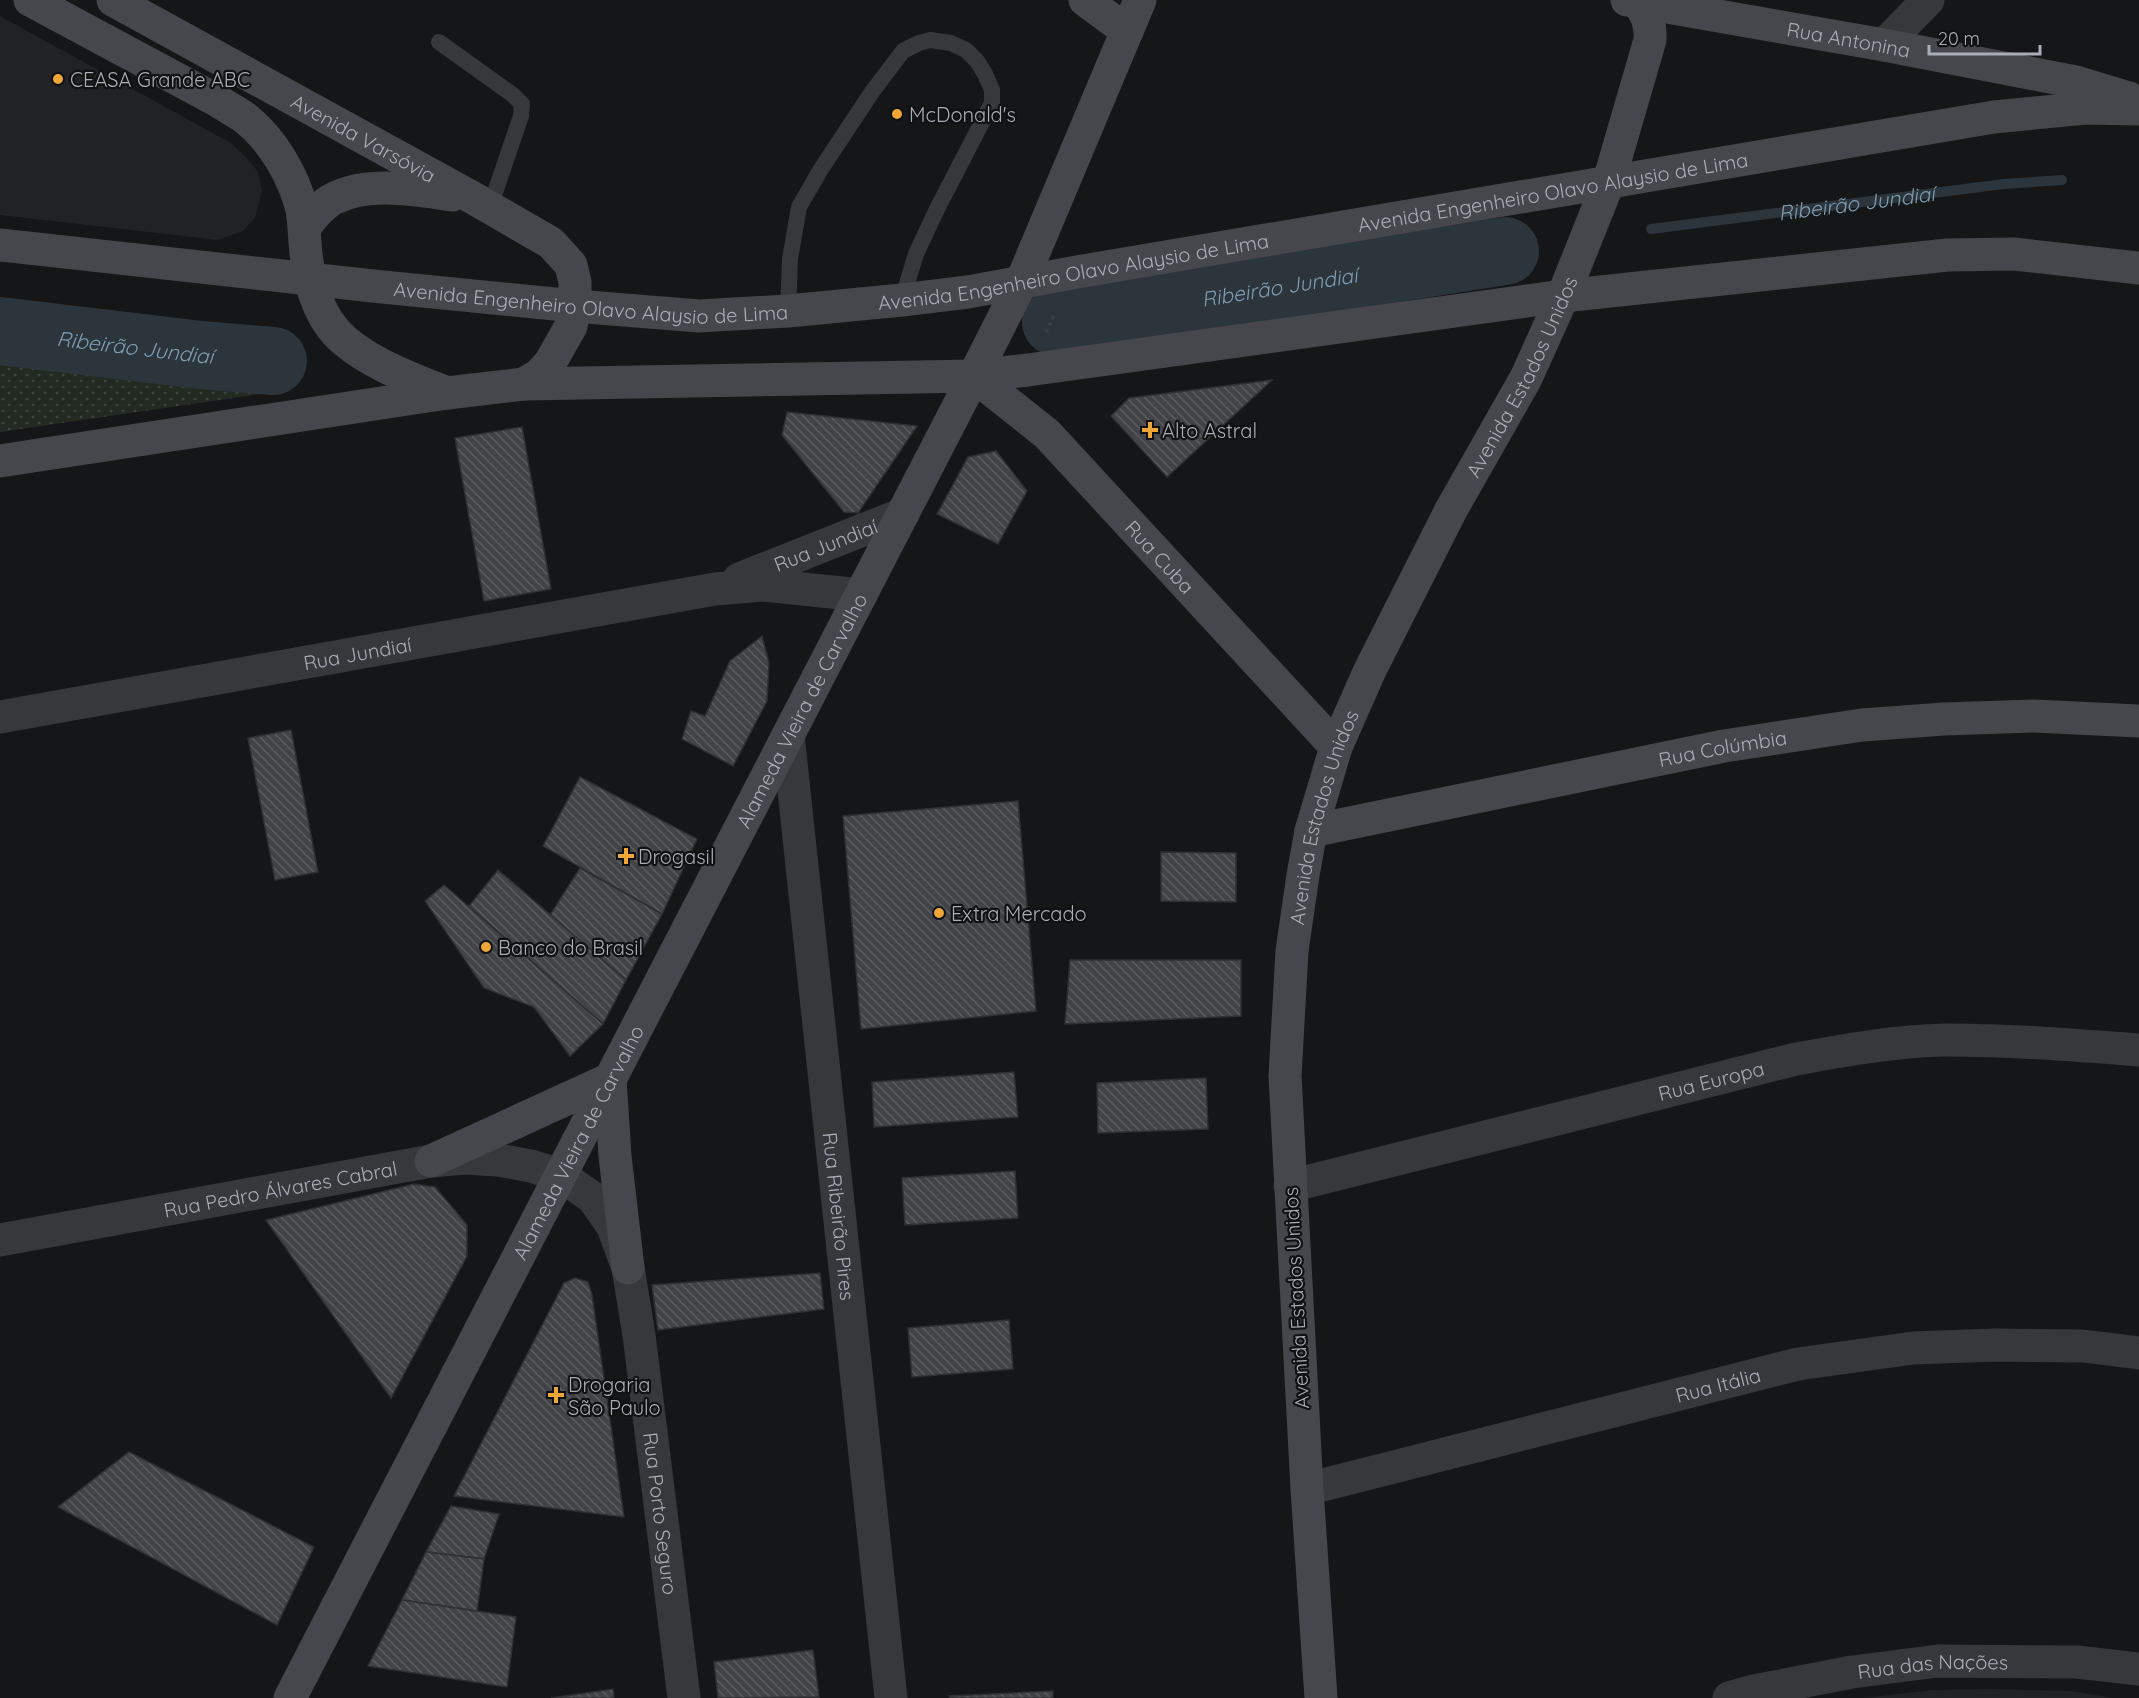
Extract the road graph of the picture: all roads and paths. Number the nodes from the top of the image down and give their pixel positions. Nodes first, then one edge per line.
1 (30, 0) edge
2 (113, 0) edge
3 (1086, 0) edge
4 (1140, 0) edge
5 (1928, 0) edge
6 (1633, 1) edge
7 (1127, 31) junction
8 (439, 42) dead end
9 (1884, 45) junction
10 (2139, 101) edge
11 (2139, 109) edge
12 (1609, 181) junction
13 (482, 203) junction
14 (304, 227) junction
15 (0, 245) edge
16 (2139, 268) edge
17 (1077, 272) junction
18 (311, 279) junction
19 (1021, 283) junction
20 (1563, 296) junction
21 (902, 300) junction
22 (575, 306) junction
23 (788, 311) junction
24 (1029, 370) junction
25 (974, 376) junction
26 (524, 384) junction
27 (447, 393) junction
28 (0, 461) edge
29 (903, 514) junction
30 (715, 589) junction
31 (861, 595) junction
32 (0, 717) edge
33 (2139, 721) edge
34 (789, 735) junction
35 (1336, 747) junction
36 (1311, 831) junction
37 (2139, 1050) edge
38 (610, 1079) junction
39 (431, 1161) junction
40 (560, 1175) junction
41 (1290, 1186) junction
42 (0, 1240) edge
43 (628, 1268) junction
44 (2139, 1353) edge
45 (1307, 1489) junction
46 (2139, 1669) edge
47 (290, 1698) edge
48 (684, 1698) edge
49 (891, 1698) edge
50 (1321, 1698) edge
51 (1729, 1698) edge

1 - 14 main road
2 - 13 main road, Avenida Varsóvia
3 - 7 main road
4 - 7 main road, Alameda Vieira de Carvalho
5 - 9 street
6 - 9 main road, Rua Antonina
6 - 12 main road, Avenida Estados Unidos
7 - 19 main road, Alameda Vieira de Carvalho
8 - 13 lane
9 - 10 main road, Rua Antonina
11 - 12 main road, Avenida Engenheiro Olavo Alaysio de Lima
12 - 17 main road, Avenida Engenheiro Olavo Alaysio de Lima
12 - 20 main road, Avenida Estados Unidos
13 - 14 main road
13 - 22 main road, Avenida Varsóvia
14 - 18 main road
15 - 18 main road, Avenida Engenheiro Olavo Alaysio de Lima
16 - 20 main road
17 - 19 main road, Avenida Engenheiro Olavo Alaysio de Lima
17 - 24 path
18 - 22 main road, Avenida Engenheiro Olavo Alaysio de Lima
18 - 27 main road
19 - 21 main road, Avenida Engenheiro Olavo Alaysio de Lima
19 - 25 main road, Alameda Vieira de Carvalho
20 - 24 main road
20 - 35 main road, Avenida Estados Unidos
21 - 23 main road, Avenida Engenheiro Olavo Alaysio de Lima
21 - 23 lane
22 - 23 main road, Avenida Engenheiro Olavo Alaysio de Lima
22 - 26 main road, Avenida Varsóvia
24 - 25 main road
25 - 26 main road
25 - 29 main road, Alameda Vieira de Carvalho
25 - 35 main road, Rua Cuba
26 - 27 main road
27 - 28 main road
29 - 30 street, Rua Jundiaí
29 - 31 main road, Alameda Vieira de Carvalho
30 - 31 street, Rua Jundiaí
30 - 32 street, Rua Jundiaí
31 - 34 main road, Alameda Vieira de Carvalho
33 - 36 main road, Rua Colúmbia
34 - 38 main road, Alameda Vieira de Carvalho
34 - 49 street, Rua Ribeirão Pires
35 - 36 main road, Avenida Estados Unidos
36 - 41 main road, Avenida Estados Unidos
37 - 41 street, Rua Europa
38 - 39 main road
38 - 40 main road, Alameda Vieira de Carvalho
38 - 43 main road
39 - 40 street, Rua Pedro Álvares Cabral
39 - 42 street, Rua Pedro Álvares Cabral
40 - 43 street, Rua Porto Seguro
40 - 47 main road, Alameda Vieira de Carvalho
41 - 45 main road, Avenida Estados Unidos
43 - 48 street, Rua Porto Seguro
44 - 45 street, Rua Itália
45 - 50 main road, Avenida Estados Unidos
46 - 51 street, Rua das Nações

